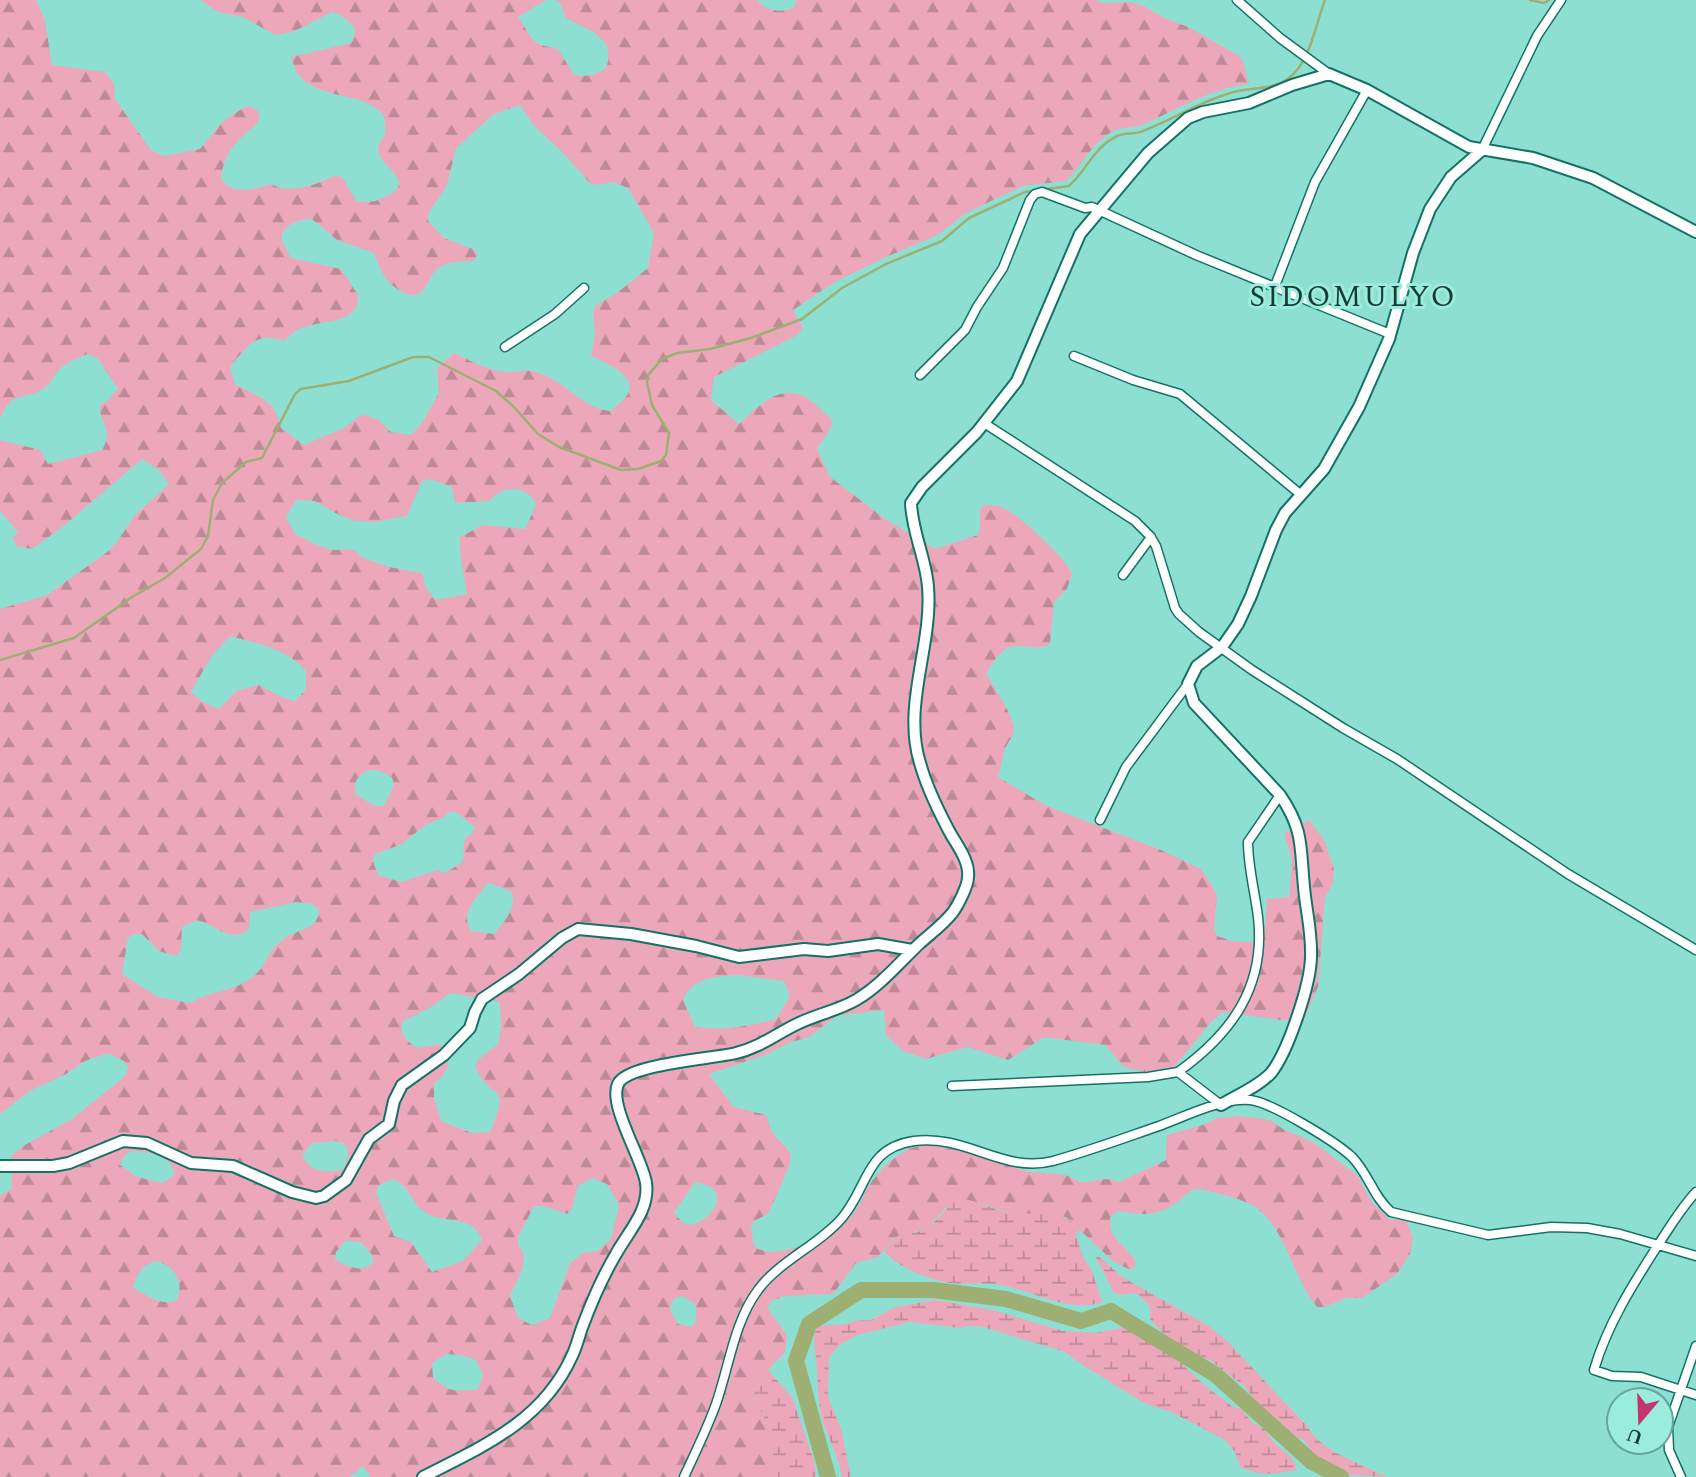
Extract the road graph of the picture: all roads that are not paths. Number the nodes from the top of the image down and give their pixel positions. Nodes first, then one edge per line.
1 (1237, 0) edge
2 (1561, 0) edge
3 (1329, 74) junction
4 (1367, 90) junction
5 (1482, 150) junction
6 (1100, 211) junction
7 (1696, 232) edge
8 (1275, 286) junction
9 (584, 288) dead end
10 (1390, 334) junction
11 (505, 347) dead end
12 (1074, 356) dead end
13 (920, 375) dead end
14 (984, 423) junction
15 (1300, 494) junction
16 (1151, 537) junction
17 (1123, 575) dead end
18 (1222, 647) junction
19 (1186, 688) junction
20 (1280, 795) junction
21 (1100, 820) dead end
22 (912, 950) junction
23 (1696, 950) edge
24 (1178, 1072) junction
25 (953, 1086) dead end
26 (1218, 1102) junction
27 (0, 1166) edge
28 (1696, 1192) edge
29 (1658, 1246) junction
30 (1696, 1256) edge
31 (1696, 1346) edge
32 (1680, 1389) junction
33 (1696, 1395) edge
34 (423, 1477) edge
35 (684, 1477) edge
36 (1681, 1477) edge

1 - 3 street
2 - 5 street
3 - 4 street
3 - 6 street
4 - 5 street
4 - 8 street
5 - 7 street
5 - 10 street
6 - 8 street
6 - 13 street
6 - 14 street
8 - 10 street
9 - 11 street
10 - 15 street
12 - 15 street
14 - 16 street
14 - 22 street
15 - 18 street
16 - 17 street
16 - 18 street
18 - 19 street
18 - 23 street
19 - 20 street
19 - 21 street
20 - 24 street
20 - 26 street
22 - 27 street
22 - 34 street
24 - 25 street
24 - 26 street
26 - 29 street
26 - 35 street
28 - 29 street
29 - 30 street
29 - 32 street
31 - 32 street
32 - 33 street
32 - 36 street

